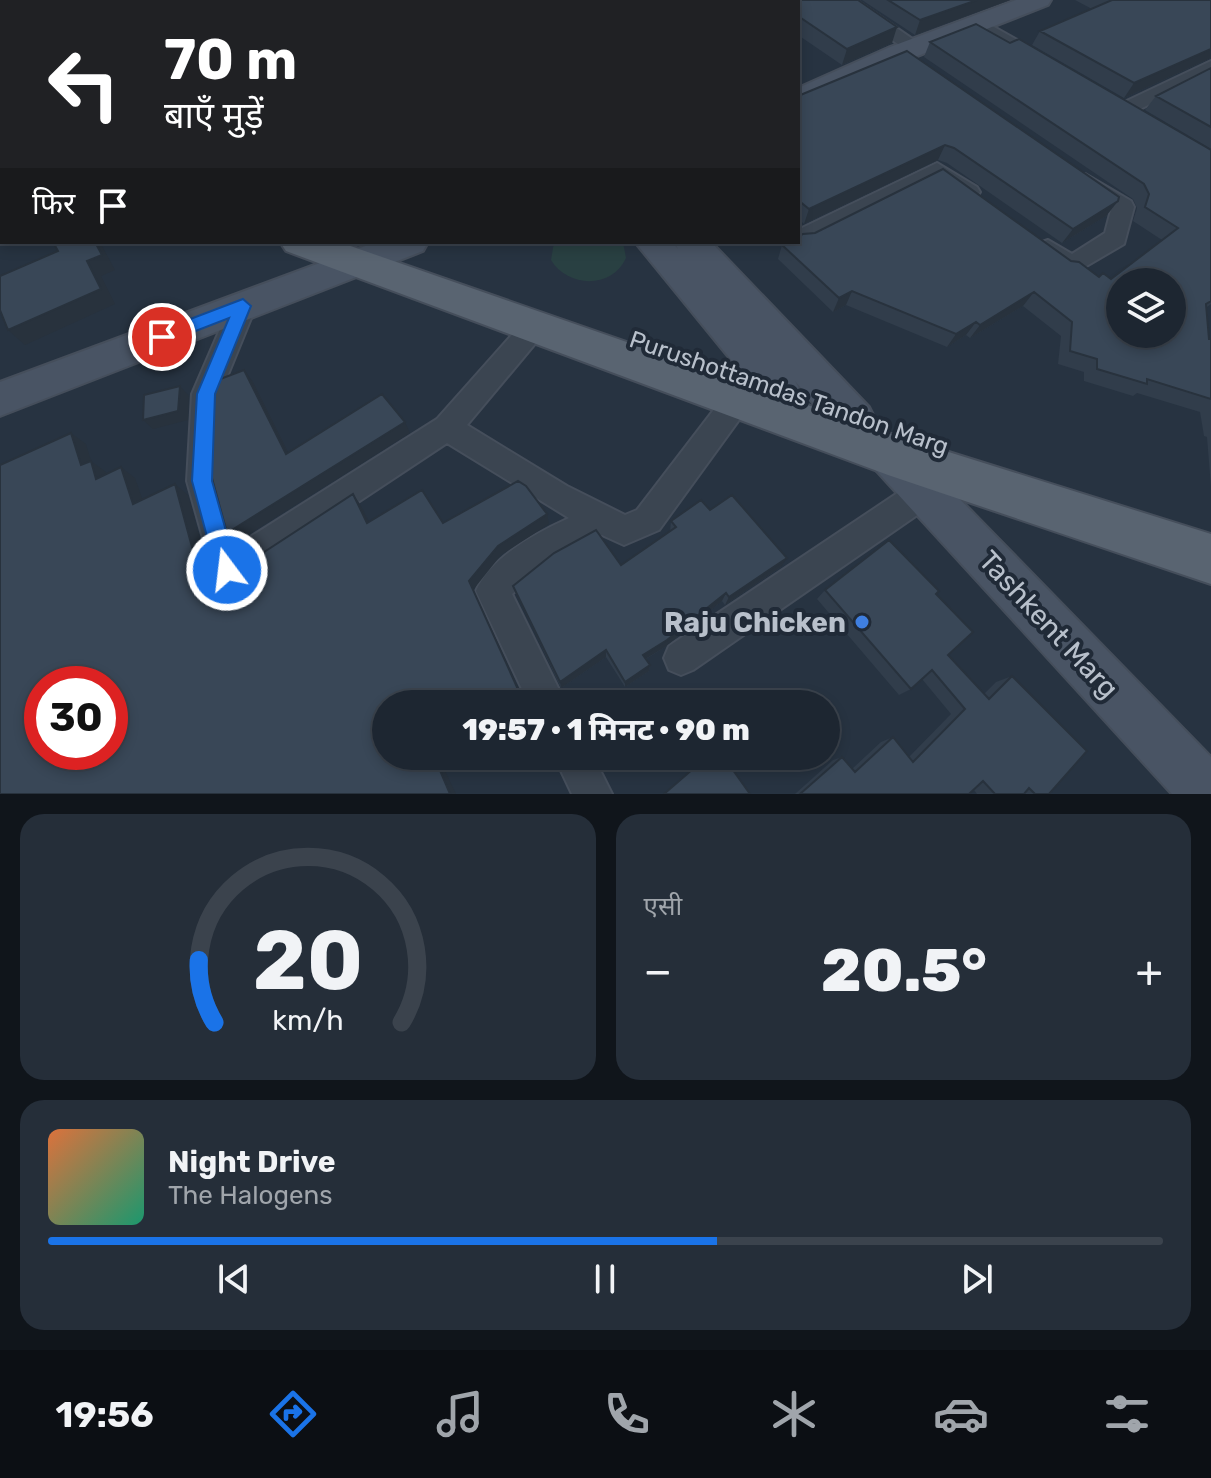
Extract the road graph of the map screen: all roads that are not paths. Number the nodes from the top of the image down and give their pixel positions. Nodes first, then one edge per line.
1 (844, 0) edge
2 (1039, 0) edge
3 (978, 23) junction
4 (914, 57) junction
5 (1211, 67) edge
6 (1057, 71) edge
7 (800, 97) edge
8 (1124, 111) edge
9 (1070, 171) edge
10 (986, 205) edge
11 (800, 237) edge
12 (1035, 240) edge
13 (323, 244) edge
14 (654, 244) edge
15 (693, 244) edge
16 (382, 249) edge
17 (243, 306) junction
18 (535, 326) junction
19 (781, 392) junction
20 (739, 398) junction
21 (0, 399) edge
22 (855, 419) junction
23 (447, 428) junction
24 (888, 454) junction
25 (925, 492) junction
26 (602, 520) junction
27 (1211, 534) edge
28 (1211, 559) edge
29 (681, 658) dead end
30 (541, 690) edge
31 (580, 770) edge
32 (593, 794) edge
33 (1209, 794) edge

1 - 4 street
2 - 3 street
3 - 4 street
3 - 6 street
4 - 7 street
5 - 8 street
9 - 12 street
10 - 11 street
13 - 16 main road
14 - 19 street
15 - 22 street
16 - 17 street
16 - 18 main road
16 - 19 main road, Purushottamdas Tandon Marg
17 - 21 street
17 - 23 street
18 - 20 main road
18 - 23 street
19 - 22 main road, Purushottamdas Tandon Marg
20 - 24 main road
20 - 26 street
22 - 27 main road, Purushottamdas Tandon Marg
23 - 26 street
24 - 25 street, Tashkent Marg
24 - 28 main road
25 - 29 street
25 - 33 street, Tashkent Marg
26 - 30 street
31 - 32 street

